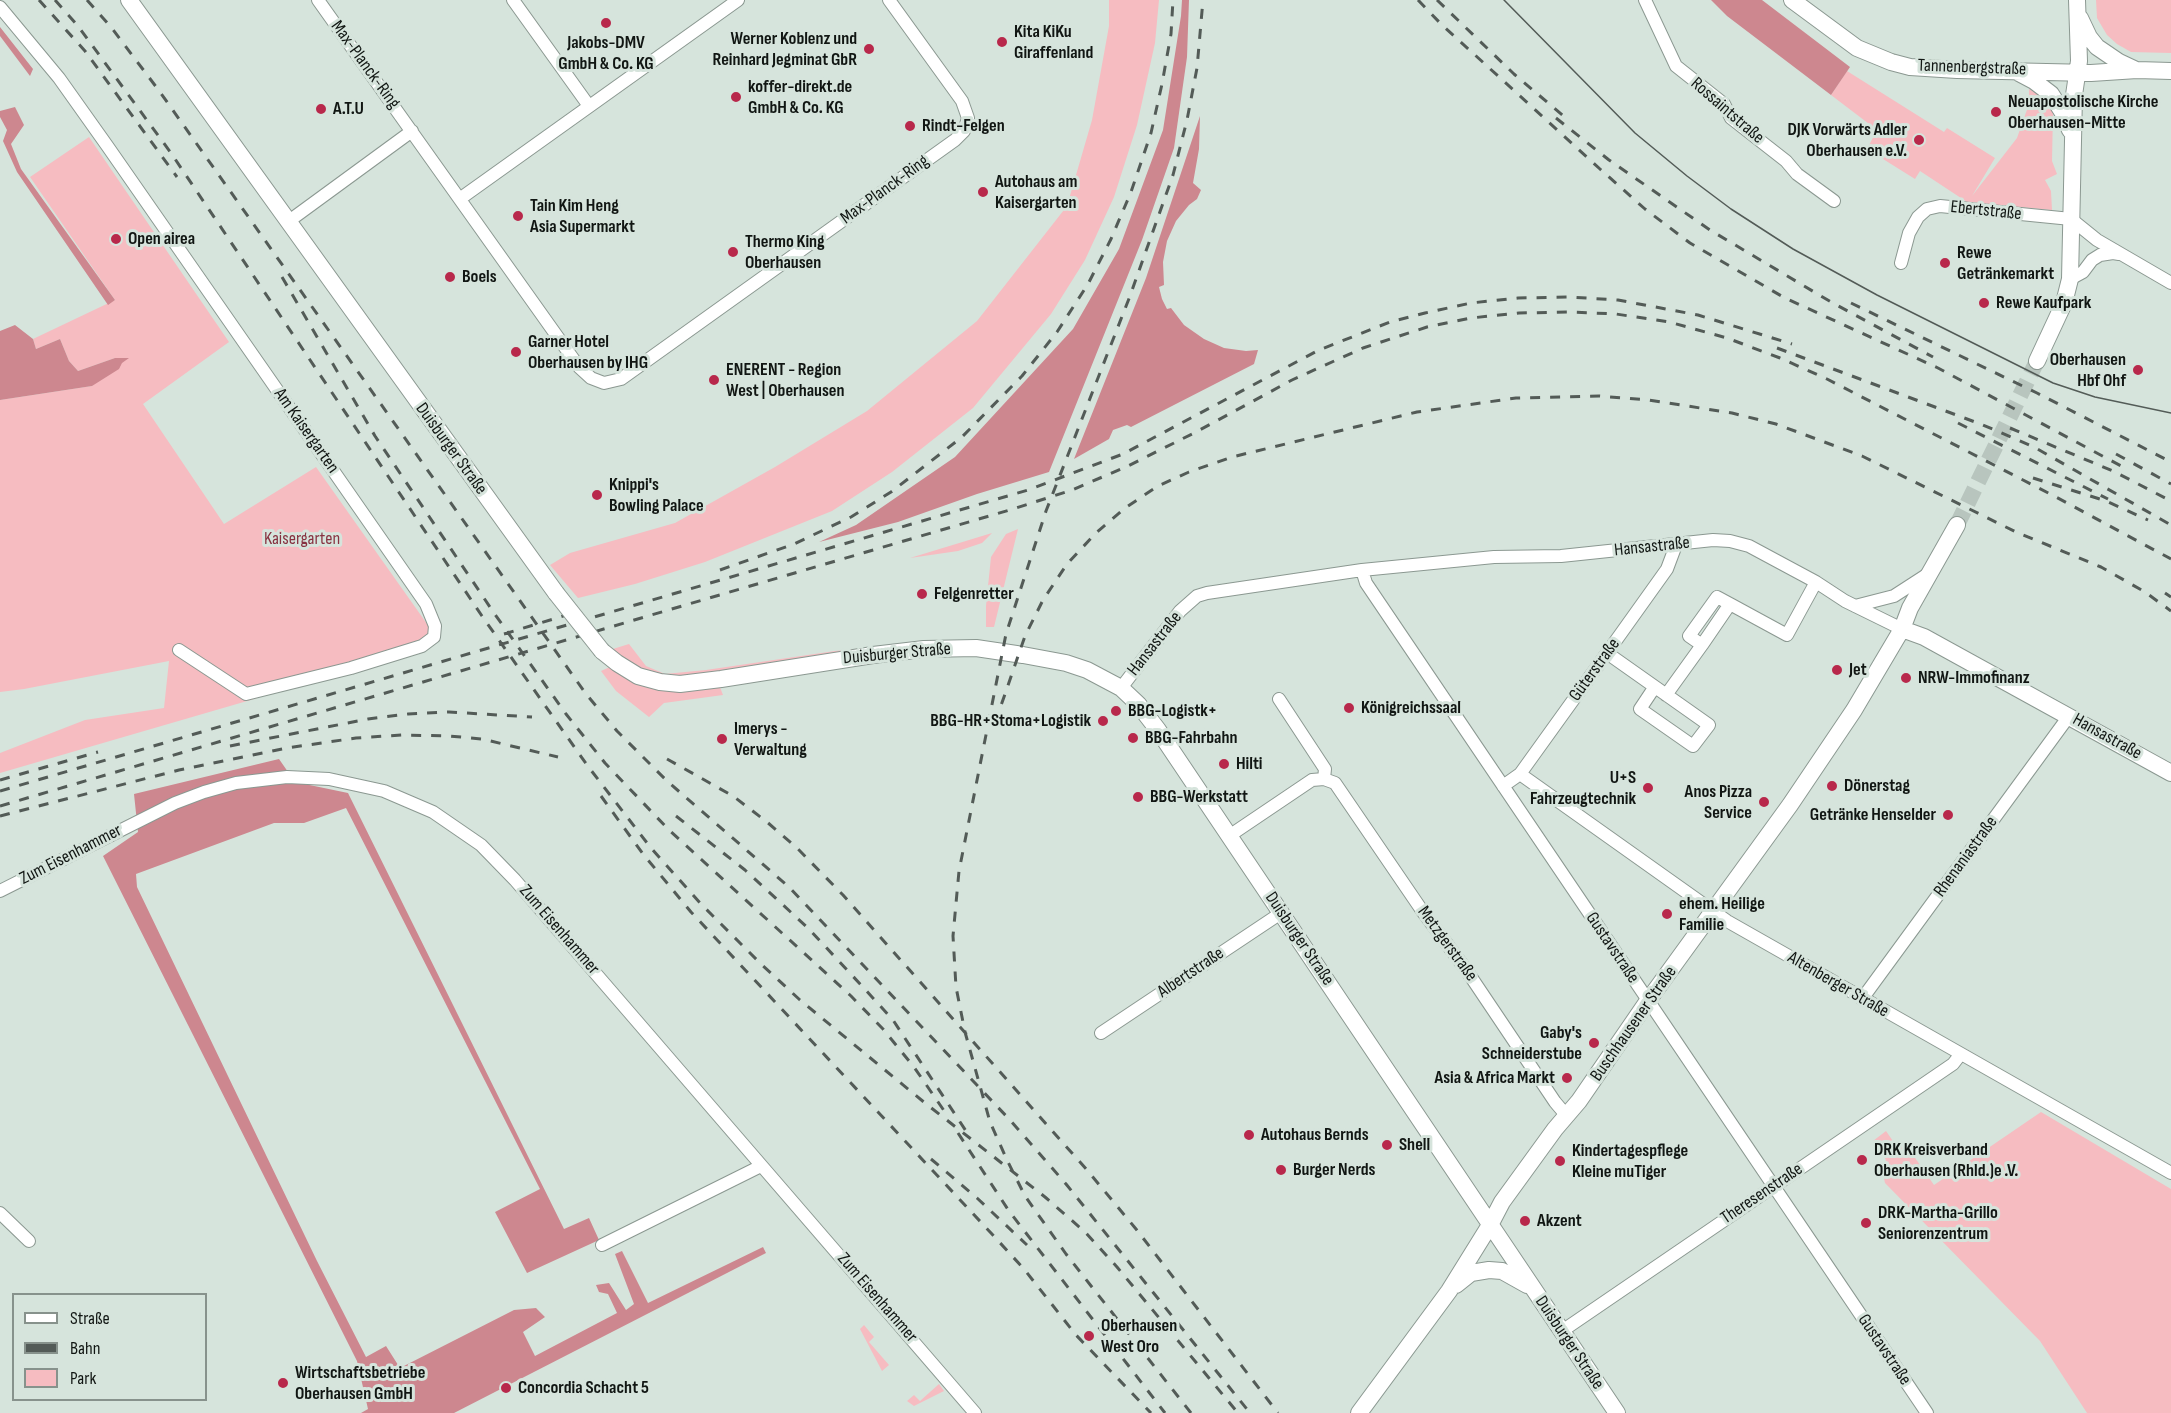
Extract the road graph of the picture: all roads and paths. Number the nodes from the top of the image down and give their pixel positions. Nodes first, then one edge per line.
1 (129, 0) edge
2 (318, 0) edge
3 (513, 0) edge
4 (738, 0) edge
5 (889, 0) edge
6 (1645, 0) edge
7 (1792, 0) edge
8 (0, 7) edge
9 (2078, 7) edge
10 (2137, 70) junction
11 (2015, 71) junction
12 (2171, 71) edge
13 (2078, 72) junction
14 (589, 106) junction
15 (412, 130) junction
16 (2073, 137) junction
17 (461, 198) junction
18 (1834, 201) dead end
19 (2071, 219) junction
20 (289, 221) junction
21 (2126, 256) junction
22 (1901, 263) dead end
23 (2070, 279) junction
24 (2171, 283) edge
25 (2037, 361) tunnel mouth
26 (1957, 525) tunnel mouth
27 (1676, 545) junction
28 (1362, 570) junction
29 (1929, 573) junction
30 (1816, 582) junction
31 (1855, 606) junction
32 (1902, 629) junction
33 (180, 650) dead end
34 (1607, 653) junction
35 (1121, 688) junction
36 (1654, 688) junction
37 (1666, 694) junction
38 (1279, 699) dead end
39 (2070, 716) junction
40 (2171, 773) edge
41 (1520, 774) junction
42 (1324, 778) junction
43 (1503, 786) junction
44 (1229, 836) junction
45 (0, 891) edge
46 (1712, 911) junction
47 (1281, 913) junction
48 (1862, 999) junction
49 (1647, 1002) junction
50 (1101, 1033) dead end
51 (1960, 1055) junction
52 (1566, 1114) junction
53 (761, 1166) junction
54 (2171, 1173) edge
55 (1773, 1187) junction
56 (0, 1213) edge
57 (1490, 1226) junction
58 (29, 1241) dead end
59 (602, 1245) dead end
60 (1534, 1290) junction
61 (1449, 1291) junction
62 (1562, 1331) junction
63 (975, 1413) edge
64 (1359, 1413) edge
65 (1617, 1413) edge
66 (1927, 1413) edge

1 - 20 main road, Duisburger Straße
2 - 15 street, Max-Planck-Ring
3 - 14 street
4 - 14 street
5 - 17 street, Max-Planck-Ring
6 - 18 street, Rossaintstraße
7 - 11 main road, Tannenbergstraße
8 - 33 street, Am Kaisergarten
9 - 10 main road
9 - 13 main road
10 - 12 main road, Tannenbergstraße
10 - 13 main road, Tannenbergstraße
11 - 13 main road, Tannenbergstraße
11 - 16 main road
13 - 16 main road
14 - 17 street
15 - 17 street, Max-Planck-Ring
15 - 20 street
16 - 19 main road
19 - 21 street
19 - 22 street, Ebertstraße
19 - 23 main road
20 - 35 main road, Duisburger Straße, bridge
21 - 23 street
21 - 24 street
23 - 25 main road
26 - 29 main road
27 - 28 street, Hansastraße
27 - 30 street, Hansastraße
27 - 34 street, Güterstraße
28 - 35 street, Hansastraße
28 - 43 street, Gustavstraße
29 - 31 street
29 - 32 main road
30 - 31 street, Hansastraße
30 - 37 street
31 - 32 street, Hansastraße
32 - 39 main road, Hansastraße
32 - 46 main road, Buschhausener Straße
34 - 36 street
34 - 41 street, Güterstraße
35 - 44 main road, Duisburger Straße
36 - 37 street
36 - 37 street
38 - 42 street, Metzgerstraße
39 - 40 main road, Hansastraße
39 - 48 street, Rhenaniastraße
41 - 43 street, Güterstraße
41 - 46 street, Altenberger Straße
42 - 44 street
42 - 52 street, Metzgerstraße
43 - 49 street, Gustavstraße
44 - 47 main road, Duisburger Straße
45 - 53 street, Zum Eisenhammer
46 - 48 street, Altenberger Straße
46 - 49 main road, Buschhausener Straße
47 - 50 street, Albertstraße
47 - 57 main road, Duisburger Straße
48 - 51 street, Altenberger Straße
49 - 52 main road, Buschhausener Straße
49 - 55 street, Gustavstraße
51 - 54 street, Altenberger Straße
51 - 55 street, Theresenstraße
52 - 57 main road, Buschhausener Straße
53 - 59 street
53 - 63 street, Zum Eisenhammer
55 - 62 street, Theresenstraße
55 - 66 street, Gustavstraße
56 - 58 street
57 - 60 main road, Duisburger Straße
57 - 61 main road, Buschhausener Straße
60 - 61 main road
60 - 62 main road, Duisburger Straße
61 - 64 main road, Buschhausener Straße
62 - 65 main road, Duisburger Straße

